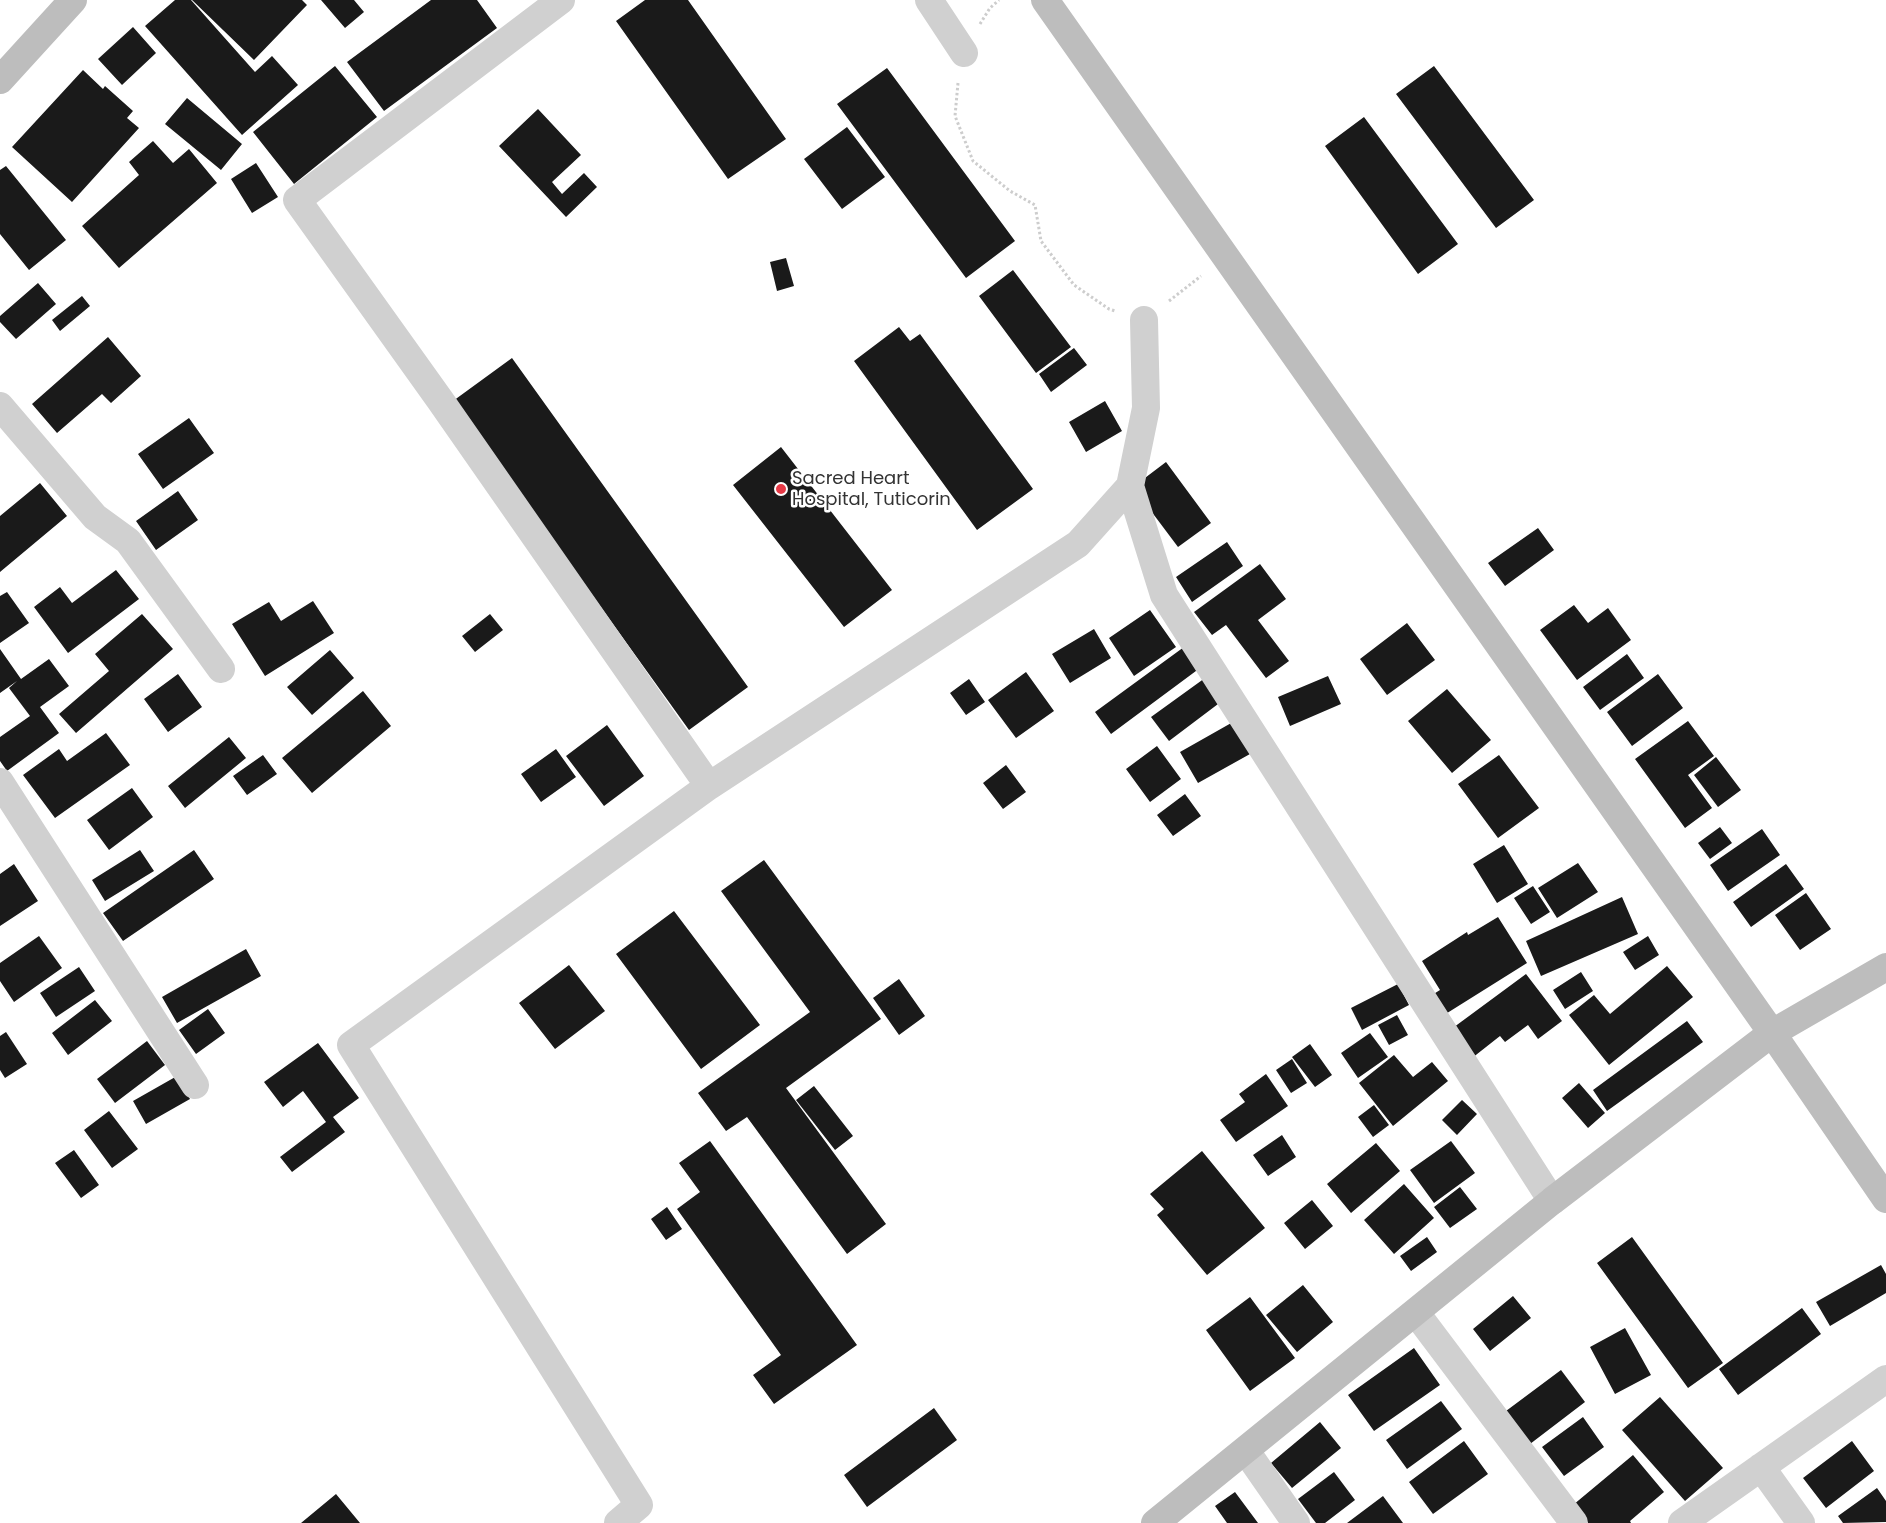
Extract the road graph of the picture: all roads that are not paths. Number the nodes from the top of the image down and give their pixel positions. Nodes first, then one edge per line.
1 (73, 0) edge
2 (562, 0) edge
3 (929, 0) edge
4 (1045, 0) edge
5 (964, 53) road end
6 (0, 80) edge
7 (1144, 320) road end
8 (0, 406) edge
9 (1130, 486) junction
10 (221, 669) dead end
11 (0, 782) edge
12 (709, 786) junction
13 (1886, 967) edge
14 (1772, 1033) junction
15 (195, 1086) dead end
16 (1886, 1199) edge
17 (1552, 1201) junction
18 (1416, 1313) junction
19 (1886, 1379) edge
20 (1246, 1451) junction
21 (1761, 1467) junction
22 (618, 1523) edge
23 (1156, 1523) edge
24 (1296, 1523) edge
25 (1574, 1523) edge
26 (1682, 1523) edge
27 (1801, 1523) edge

1 - 6 main road
2 - 12 street
3 - 5 street
4 - 14 main road
7 - 9 street
8 - 10 street
9 - 12 street
9 - 17 street
11 - 15 street
12 - 22 street
13 - 14 main road
14 - 16 main road
14 - 17 main road
17 - 18 main road
18 - 20 main road
18 - 25 street
19 - 21 street
20 - 23 main road
20 - 24 street
21 - 26 street
21 - 27 street

